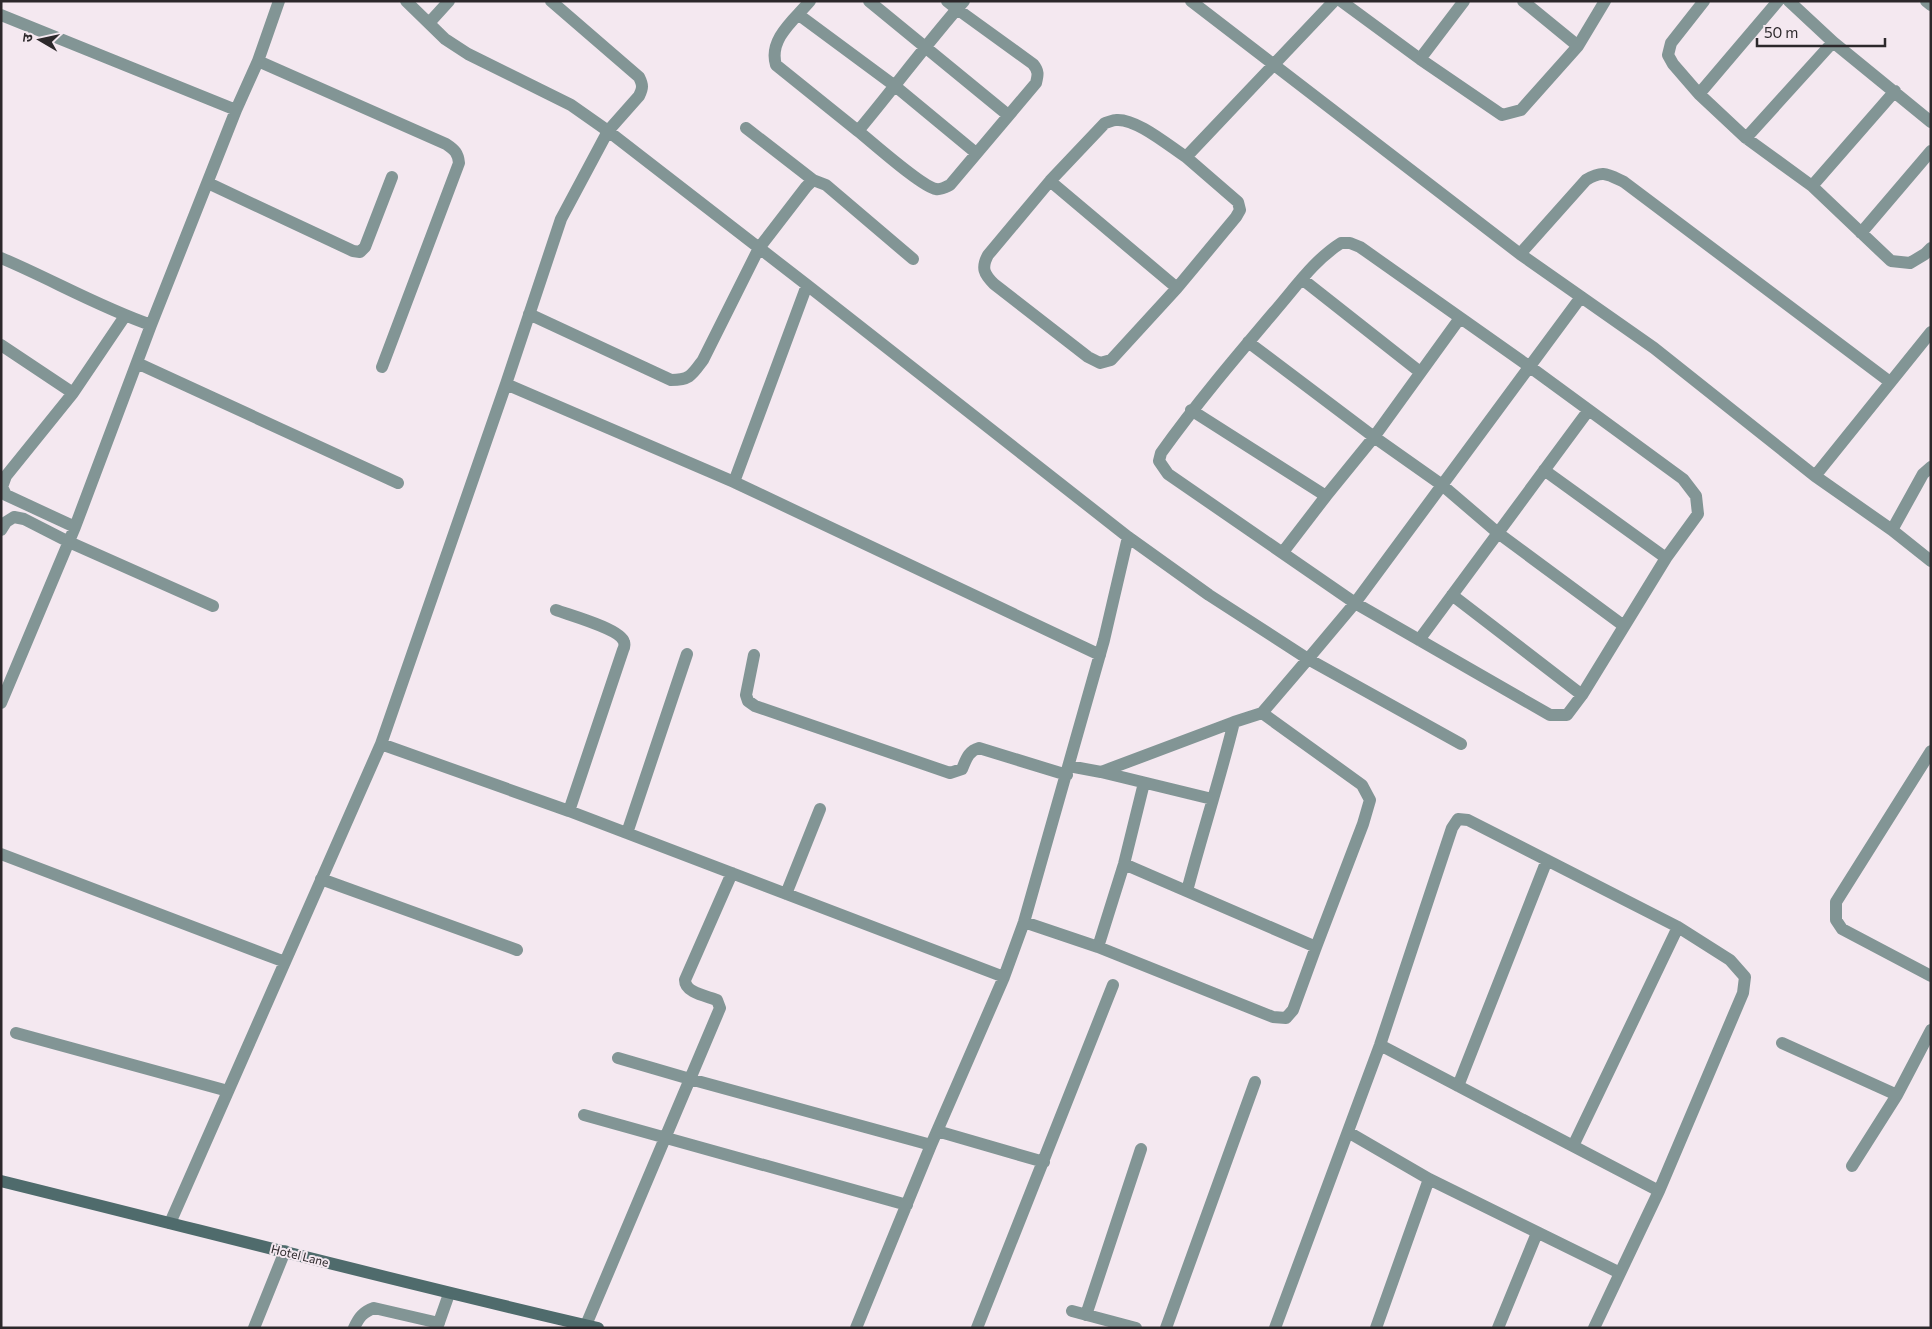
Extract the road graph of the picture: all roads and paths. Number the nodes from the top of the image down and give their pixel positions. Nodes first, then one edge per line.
1 (279, 1) edge
2 (406, 1) edge
3 (449, 1) edge
4 (551, 1) edge
5 (810, 1) edge
6 (869, 1) edge
7 (1191, 1) edge
8 (1334, 1) edge
9 (1341, 1) edge
10 (1464, 1) edge
11 (1523, 1) edge
12 (1605, 1) edge
13 (1704, 1) edge
14 (1778, 1) edge
15 (1789, 1) edge
16 (1926, 1) edge
17 (956, 4) edge
18 (1931, 5) edge
19 (1, 15) edge
20 (799, 15) junction
21 (429, 23) junction
22 (1833, 42) junction
23 (926, 46) junction
24 (1578, 46) junction
25 (1420, 59) junction
26 (258, 61) junction
27 (1272, 64) junction
28 (895, 86) junction
29 (1895, 91) junction
30 (1699, 94) junction
31 (236, 110) junction
32 (1008, 114) junction
33 (1931, 122) edge
34 (746, 128) dead end
35 (858, 131) junction
36 (608, 132) junction
37 (1746, 138) junction
38 (1931, 151) edge
39 (976, 154) junction
40 (1186, 157) junction
41 (392, 178) dead end
42 (813, 180) junction
43 (1050, 181) junction
44 (208, 183) junction
45 (1812, 186) junction
46 (1861, 234) junction
47 (759, 248) junction
48 (1931, 248) edge
49 (1520, 254) junction
50 (1, 258) edge
51 (913, 258) dead end
52 (1302, 279) junction
53 (807, 285) junction
54 (1177, 288) junction
55 (1581, 297) junction
56 (529, 314) junction
57 (126, 316) junction
58 (1460, 318) junction
59 (151, 325) junction
60 (1931, 332) edge
61 (1248, 342) junction
62 (1, 345) edge
63 (137, 363) junction
64 (382, 366) dead end
65 (1530, 367) junction
66 (1420, 372) junction
67 (1890, 382) junction
68 (506, 384) junction
69 (73, 393) junction
70 (1191, 410) junction
71 (1588, 411) junction
72 (1374, 437) junction
73 (1931, 467) edge
74 (1544, 470) junction
75 (1815, 476) junction
76 (734, 482) junction
77 (398, 483) dead end
78 (1442, 485) junction
79 (1326, 496) junction
80 (75, 527) junction
81 (1, 530) edge
82 (1892, 530) junction
83 (1498, 533) junction
84 (1128, 537) junction
85 (69, 542) junction
86 (1284, 552) junction
87 (1666, 558) junction
88 (1931, 560) edge
89 (1452, 595) junction
90 (1355, 603) junction
91 (213, 606) dead end
92 (556, 610) dead end
93 (1624, 626) junction
94 (1419, 640) junction
95 (687, 654) dead end
96 (754, 655) dead end
97 (1100, 655) junction
98 (1308, 659) junction
99 (1582, 695) junction
100 (1, 703) edge
101 (1262, 713) junction
102 (1234, 722) junction
103 (380, 744) junction
104 (1461, 744) dead end
105 (1931, 751) edge
106 (1068, 771) junction
107 (1101, 772) junction
108 (1144, 783) junction
109 (1212, 799) junction
110 (820, 809) dead end
111 (568, 811) junction
112 (627, 833) junction
113 (1, 854) edge
114 (1547, 860) junction
115 (1124, 864) junction
116 (732, 873) junction
117 (321, 880) junction
118 (1187, 891) junction
119 (786, 894) junction
120 (1024, 922) junction
121 (1678, 927) junction
122 (1098, 946) junction
123 (1316, 947) junction
124 (517, 950) dead end
125 (285, 962) junction
126 (1931, 976) edge
127 (1004, 977) junction
128 (1113, 986) dead end
129 (1931, 1030) edge
130 (16, 1033) dead end
131 (1782, 1043) dead end
132 (1380, 1045) junction
133 (618, 1058) dead end
134 (690, 1079) junction
135 (1256, 1082) dead end
136 (1458, 1086) junction
137 (228, 1091) junction
138 (1897, 1095) junction
139 (584, 1115) dead end
140 (937, 1131) junction
141 (1348, 1132) junction
142 (666, 1137) junction
143 (931, 1145) junction
144 (1573, 1146) junction
145 (1140, 1149) dead end
146 (1044, 1162) junction
147 (1852, 1166) dead end
148 (1429, 1179) junction
149 (1, 1181) edge
150 (1659, 1191) junction
151 (907, 1204) junction
152 (170, 1223) junction
153 (1537, 1233) junction
154 (285, 1251) junction
155 (1620, 1273) junction
156 (1072, 1311) dead end
157 (443, 1312) edge
158 (1086, 1315) junction
159 (592, 1326) edge
160 (254, 1328) edge
161 (354, 1328) edge
162 (856, 1328) edge
163 (977, 1328) edge
164 (1136, 1328) edge
165 (1166, 1328) edge
166 (1275, 1328) edge
167 (1376, 1328) edge
168 (1498, 1328) edge
169 (1594, 1328) edge

1 - 26 street
2 - 21 street
3 - 21 street
4 - 36 street
5 - 20 street
6 - 23 street
7 - 27 street
8 - 27 street
9 - 25 street
10 - 25 street
11 - 24 street
12 - 24 street
13 - 30 street
14 - 30 street
15 - 22 street
16 - 18 street
17 - 23 street
17 - 32 street
19 - 31 street
20 - 28 street
20 - 35 street
21 - 36 street
22 - 29 street
22 - 37 street
23 - 28 street
23 - 32 street
24 - 25 street
26 - 31 street
26 - 64 street
27 - 40 street
27 - 49 street
28 - 35 street
28 - 39 street
29 - 33 street
29 - 45 street
30 - 37 street
31 - 44 street
32 - 39 street
34 - 42 street
35 - 39 street
36 - 47 street
36 - 56 street
37 - 45 street
38 - 46 street
40 - 43 street
40 - 54 street
41 - 44 street
42 - 47 street
42 - 51 street
43 - 54 street
43 - 54 street
44 - 59 street
45 - 46 street
46 - 48 street
47 - 53 street
47 - 56 street
49 - 55 street
49 - 67 street
50 - 57 street
52 - 58 street
52 - 61 street
52 - 66 street
53 - 76 street
53 - 84 street
55 - 65 street
55 - 75 street
56 - 68 street
57 - 59 street
57 - 69 street
58 - 65 street
58 - 66 street
59 - 63 street
60 - 67 street
61 - 70 street
61 - 72 street
62 - 69 street
63 - 77 street
63 - 80 street
65 - 71 street
65 - 78 street
66 - 72 street
67 - 75 street
68 - 76 street
68 - 103 street
69 - 80 street
70 - 79 street
70 - 86 street
71 - 74 street
71 - 87 street
72 - 78 street
72 - 79 street
73 - 82 street
74 - 83 street
74 - 87 street
75 - 82 street
76 - 97 street
78 - 83 street
78 - 90 street
79 - 86 street
80 - 85 street
81 - 85 street
82 - 88 street
83 - 89 street
83 - 93 street
84 - 97 street
84 - 98 street
85 - 91 street
85 - 100 street
86 - 90 street
87 - 93 street
89 - 94 street
89 - 99 street
90 - 94 street
90 - 98 street
92 - 111 street
93 - 99 street
94 - 99 street
95 - 112 street
96 - 106 street
97 - 106 street
98 - 101 street
98 - 104 street
101 - 102 street
101 - 123 street
102 - 107 street
102 - 109 street
103 - 111 street
103 - 117 street
105 - 126 street
106 - 107 street
106 - 120 street
107 - 108 street
108 - 109 street
108 - 115 street
109 - 118 street
110 - 119 street
111 - 112 street
112 - 116 street
113 - 125 street
114 - 121 street
114 - 132 street
114 - 136 street
115 - 118 street
115 - 122 street
116 - 119 street
116 - 134 street
117 - 124 street
117 - 125 street
118 - 123 street
119 - 127 street
120 - 122 street
120 - 127 street
121 - 144 street
121 - 150 street
122 - 123 street
125 - 137 street
127 - 140 street
128 - 146 street
129 - 138 street
130 - 137 street
131 - 138 street
132 - 136 street
132 - 141 street
133 - 134 street
134 - 142 street
134 - 143 street
135 - 165 street
136 - 144 street
137 - 152 street
138 - 147 street
139 - 142 street
140 - 143 street
140 - 146 street
141 - 148 street
141 - 166 street
142 - 151 street
142 - 159 street
143 - 151 street
144 - 150 street
145 - 158 street
146 - 163 street
148 - 153 street
148 - 167 street
149 - 152 street, Hotel Lane
150 - 155 street
151 - 162 street
152 - 154 street, Hotel Lane
153 - 155 street
153 - 168 street
154 - 157 street, Hotel Lane
154 - 160 street
155 - 169 street
156 - 158 street
157 - 159 street, Hotel Lane
157 - 161 street
158 - 164 street

